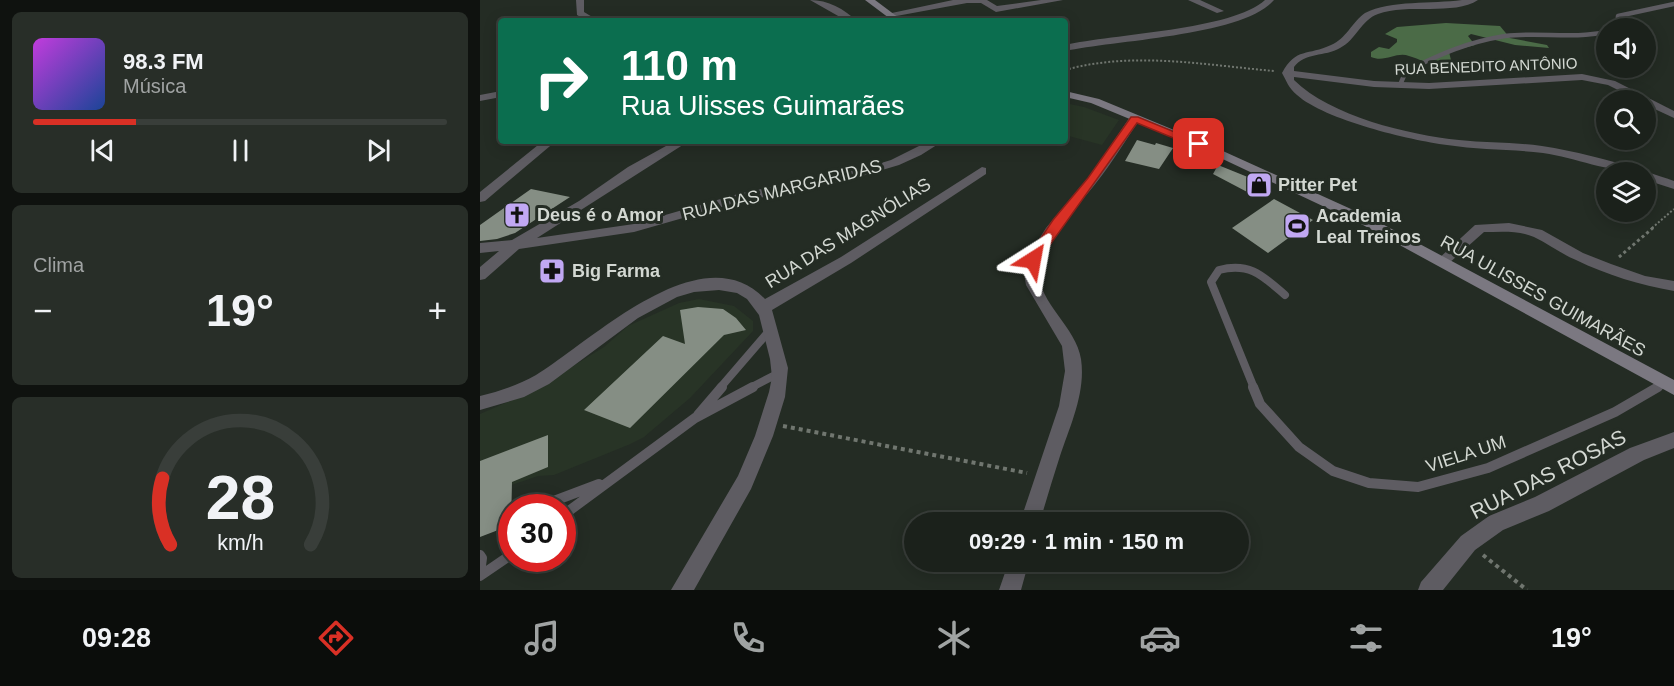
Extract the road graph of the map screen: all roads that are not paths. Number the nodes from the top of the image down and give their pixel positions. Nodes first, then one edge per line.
1 (580, 0) edge
2 (814, 0) edge
3 (869, 0) edge
4 (1059, 0) edge
5 (1192, 0) edge
6 (1270, 0) edge
7 (1474, 0) edge
8 (1674, 4) edge
9 (996, 9) junction
10 (1220, 11) junction
11 (891, 14) junction
12 (1246, 16) junction
13 (589, 18) edge
14 (848, 18) edge
15 (896, 18) edge
16 (1000, 18) edge
17 (1618, 18) edge
18 (1230, 20) junction
19 (1596, 34) edge
20 (1068, 47) edge
21 (1287, 73) junction
22 (1400, 85) junction
23 (1624, 90) edge
24 (498, 95) edge
25 (1068, 95) edge
26 (480, 98) edge
27 (1656, 106) edge
28 (1674, 115) edge
29 (1134, 119) junction
30 (546, 144) edge
31 (678, 144) edge
32 (932, 144) edge
33 (1596, 162) edge
34 (982, 171) dead end
35 (1656, 179) edge
36 (1674, 185) edge
37 (480, 198) edge
38 (516, 244) junction
39 (480, 248) edge
40 (1443, 261) junction
41 (480, 275) edge
42 (1674, 286) edge
43 (1285, 294) dead end
44 (764, 307) junction
45 (770, 330) junction
46 (780, 372) junction
47 (1670, 386) edge
48 (480, 403) edge
49 (695, 418) junction
50 (1674, 440) edge
51 (609, 480) junction
52 (572, 494) edge
53 (576, 505) edge
54 (1033, 512) edge
55 (480, 555) edge
56 (498, 563) edge
57 (1016, 572) edge
58 (480, 574) edge
59 (682, 590) edge
60 (1010, 590) edge
61 (1429, 590) edge

1 - 13 street
2 - 14 street
3 - 11 main road
4 - 9 street
5 - 10 street
6 - 12 street
7 - 21 street
8 - 17 lane
9 - 11 street
9 - 16 street
10 - 12 street
10 - 18 street
11 - 15 main road
12 - 18 street
18 - 20 street
19 - 22 lane
21 - 22 street, RUA BENEDITO ANTÔNIO
21 - 33 street
22 - 23 street, RUA BENEDITO ANTÔNIO
24 - 26 street
25 - 29 main road, RUA ULISSES GUIMARÃES
27 - 28 street, RUA BENEDITO ANTÔNIO
29 - 40 main road, RUA ULISSES GUIMARÃES
29 - 54 street
30 - 37 street
31 - 38 street
32 - 38 street, RUA DAS MARGARIDAS
34 - 44 street, RUA DAS MAGNÓLIAS
35 - 36 street
38 - 39 street, RUA DAS MARGARIDAS
38 - 41 street
40 - 42 street
40 - 47 main road, RUA ULISSES GUIMARÃES
43 - 47 lane, VIELA UM
44 - 45 street
44 - 48 street, RUA DAS MAGNÓLIAS
45 - 46 street
45 - 49 lane
46 - 49 lane
46 - 59 street
49 - 51 lane
50 - 61 street, RUA DAS ROSAS
51 - 52 lane
51 - 53 lane
55 - 58 lane
56 - 58 lane
57 - 60 street

